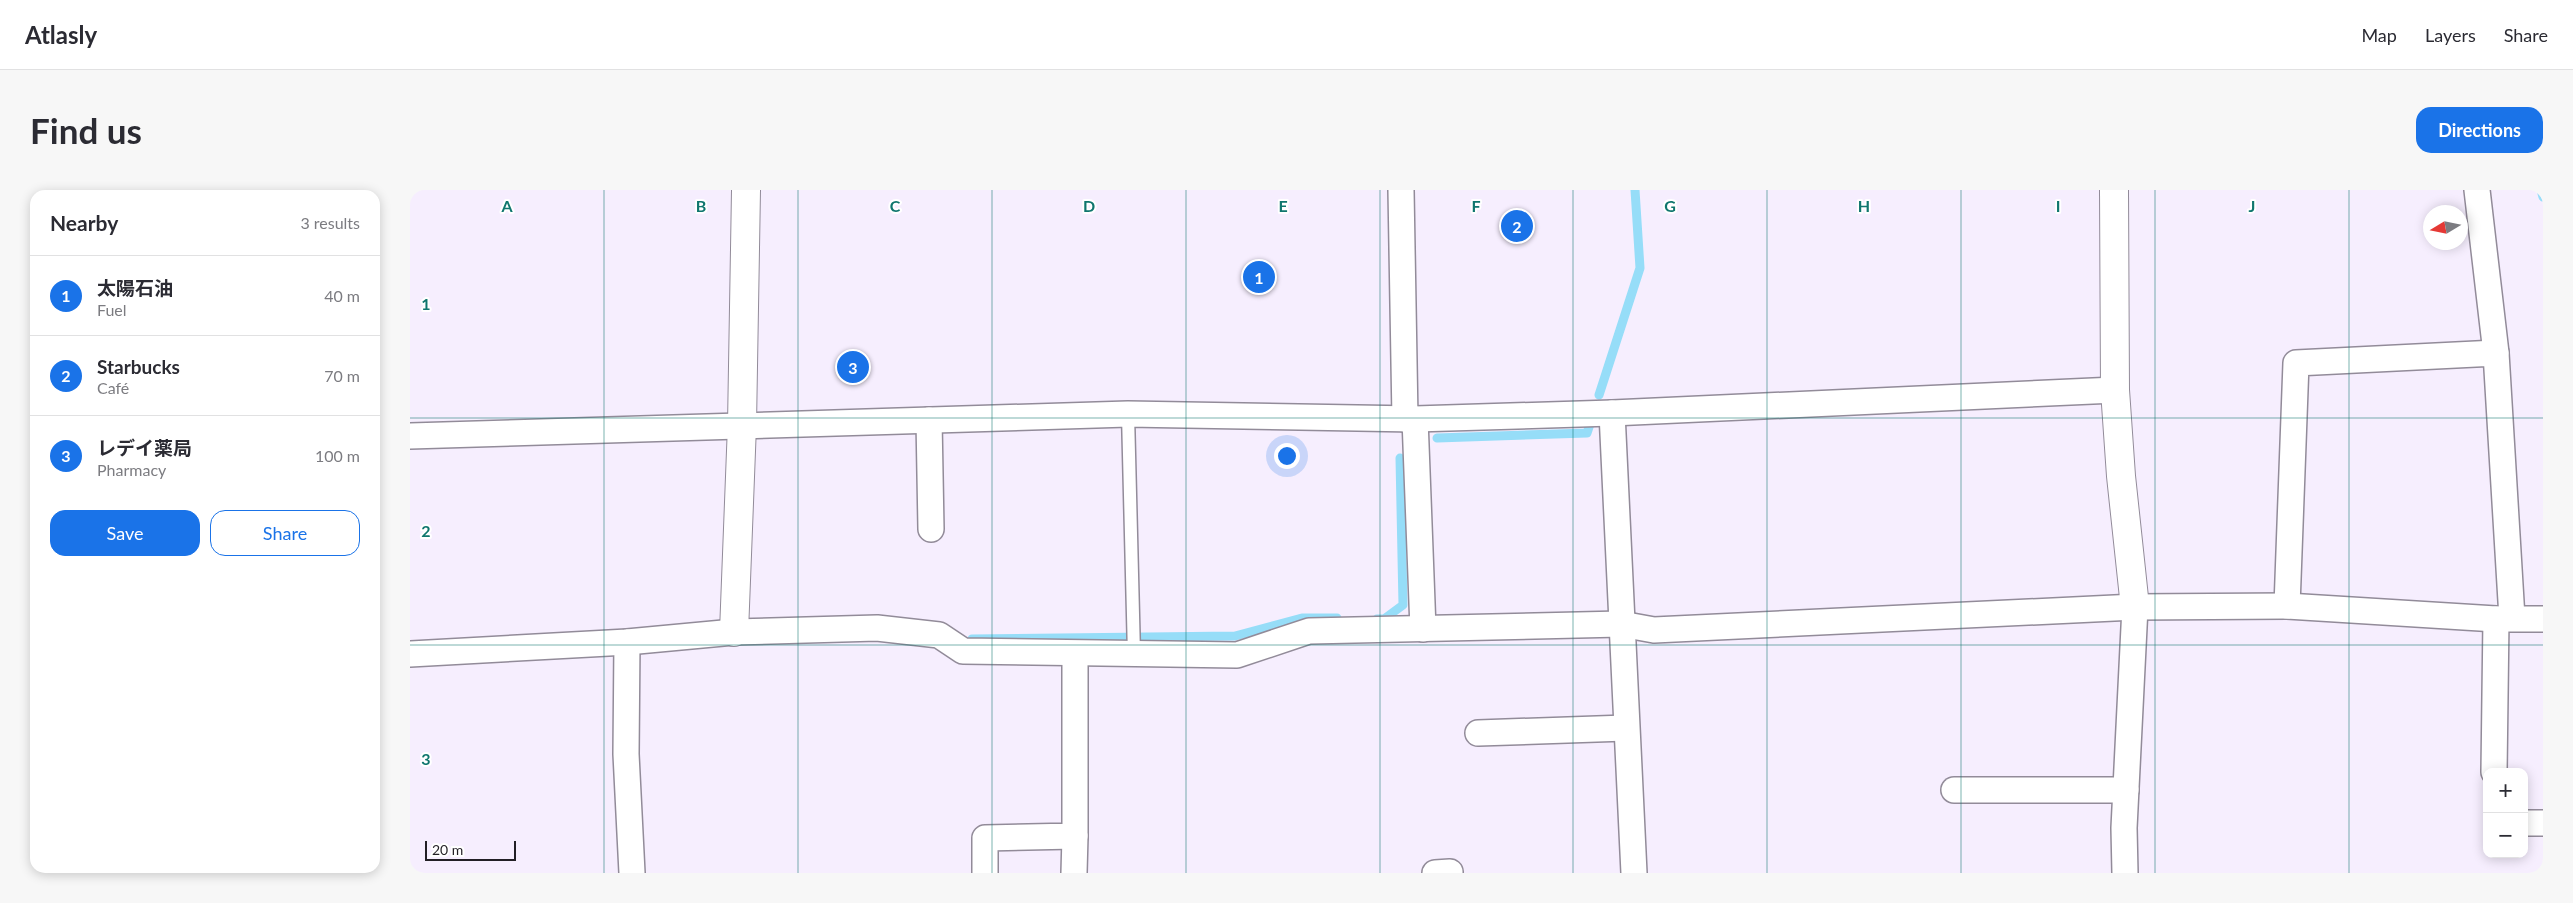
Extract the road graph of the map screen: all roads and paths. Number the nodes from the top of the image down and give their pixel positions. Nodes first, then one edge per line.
1 (746, 190) edge
2 (1401, 190) edge
3 (2114, 190) edge
4 (2477, 190) edge
5 (2496, 353) junction
6 (2115, 390) junction
7 (1612, 413) junction
8 (1128, 414) junction
9 (1410, 419) junction
10 (928, 420) junction
11 (742, 425) junction
12 (410, 436) edge
13 (931, 529) dead end
14 (2287, 606) junction
15 (2135, 607) junction
16 (2504, 618) junction
17 (2543, 619) edge
18 (1621, 624) junction
19 (1423, 629) junction
20 (734, 632) junction
21 (627, 642) junction
22 (1134, 651) junction
23 (410, 654) edge
24 (1075, 654) junction
25 (1626, 728) junction
26 (1478, 733) dead end
27 (2494, 768) edge
28 (1954, 790) dead end
29 (2126, 790) junction
30 (2528, 823) edge
31 (2543, 823) edge
32 (1075, 836) junction
33 (632, 873) edge
34 (985, 873) edge
35 (1074, 873) edge
36 (1634, 873) edge
37 (2125, 873) edge

1 - 11 street
2 - 9 street
3 - 6 street
4 - 5 street
5 - 14 street
5 - 16 street
6 - 7 street
6 - 15 street
7 - 9 street
7 - 18 street
8 - 9 street
8 - 10 street
8 - 22 lane
9 - 19 street
10 - 11 street
10 - 13 street
11 - 12 street
11 - 20 street
14 - 15 street
14 - 16 street
15 - 18 street
15 - 29 street
16 - 17 street
16 - 27 street
18 - 19 street
18 - 25 street
19 - 22 street
20 - 21 street
20 - 24 street
21 - 23 street
21 - 33 street
22 - 24 street
24 - 32 street
25 - 26 street
25 - 36 street
28 - 29 street
29 - 37 street
30 - 31 street
32 - 34 street
32 - 35 street

